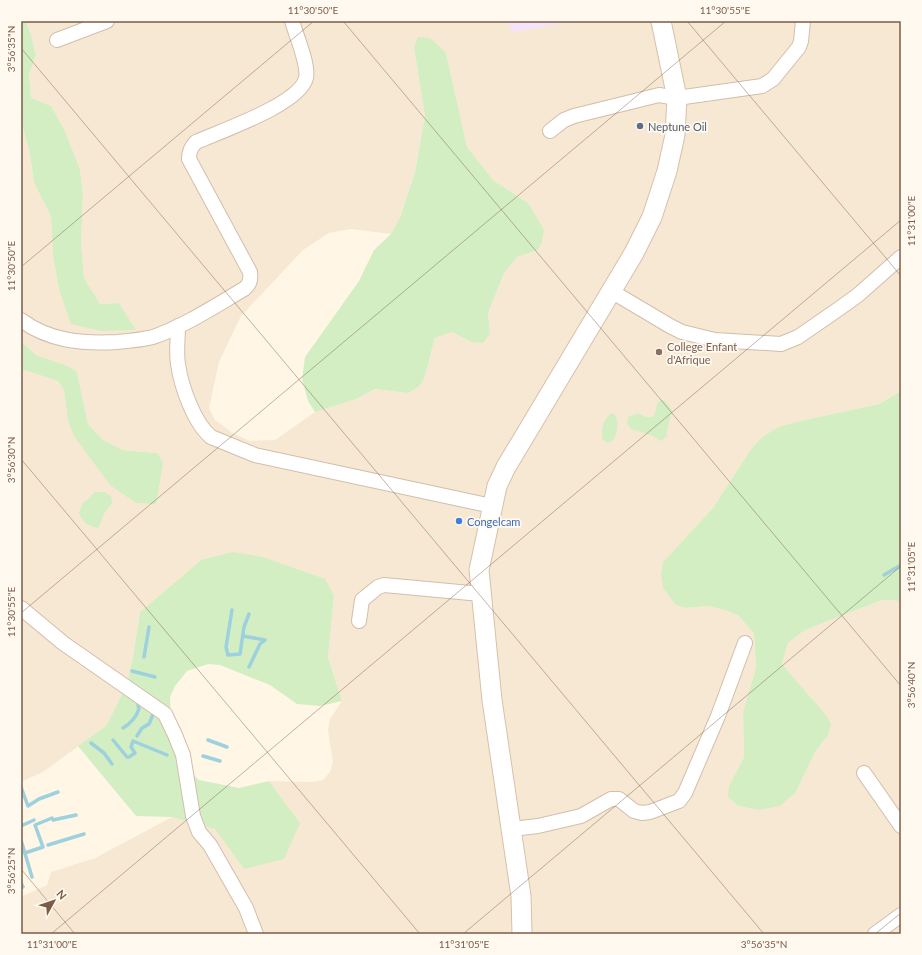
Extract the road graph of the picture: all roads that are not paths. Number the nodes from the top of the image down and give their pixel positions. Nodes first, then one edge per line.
1 (106, 21) edge
2 (292, 21) edge
3 (661, 21) edge
4 (803, 21) edge
5 (57, 40) dead end
6 (677, 98) junction
7 (550, 131) dead end
8 (901, 257) edge
9 (611, 291) junction
10 (21, 320) edge
11 (178, 326) junction
12 (492, 506) junction
13 (481, 594) junction
14 (21, 608) edge
15 (359, 621) dead end
16 (744, 643) dead end
17 (864, 773) dead end
18 (901, 826) edge
19 (512, 829) junction
20 (901, 915) edge
21 (256, 934) edge
22 (522, 934) edge
23 (875, 934) edge

1 - 5 street
2 - 11 street
3 - 6 main road
4 - 6 street
6 - 7 street
6 - 9 main road
8 - 9 street
9 - 12 main road
10 - 11 street
11 - 12 street
12 - 13 main road
13 - 15 street
13 - 19 main road
14 - 21 street
16 - 19 street
17 - 18 street
19 - 22 main road
20 - 23 street

